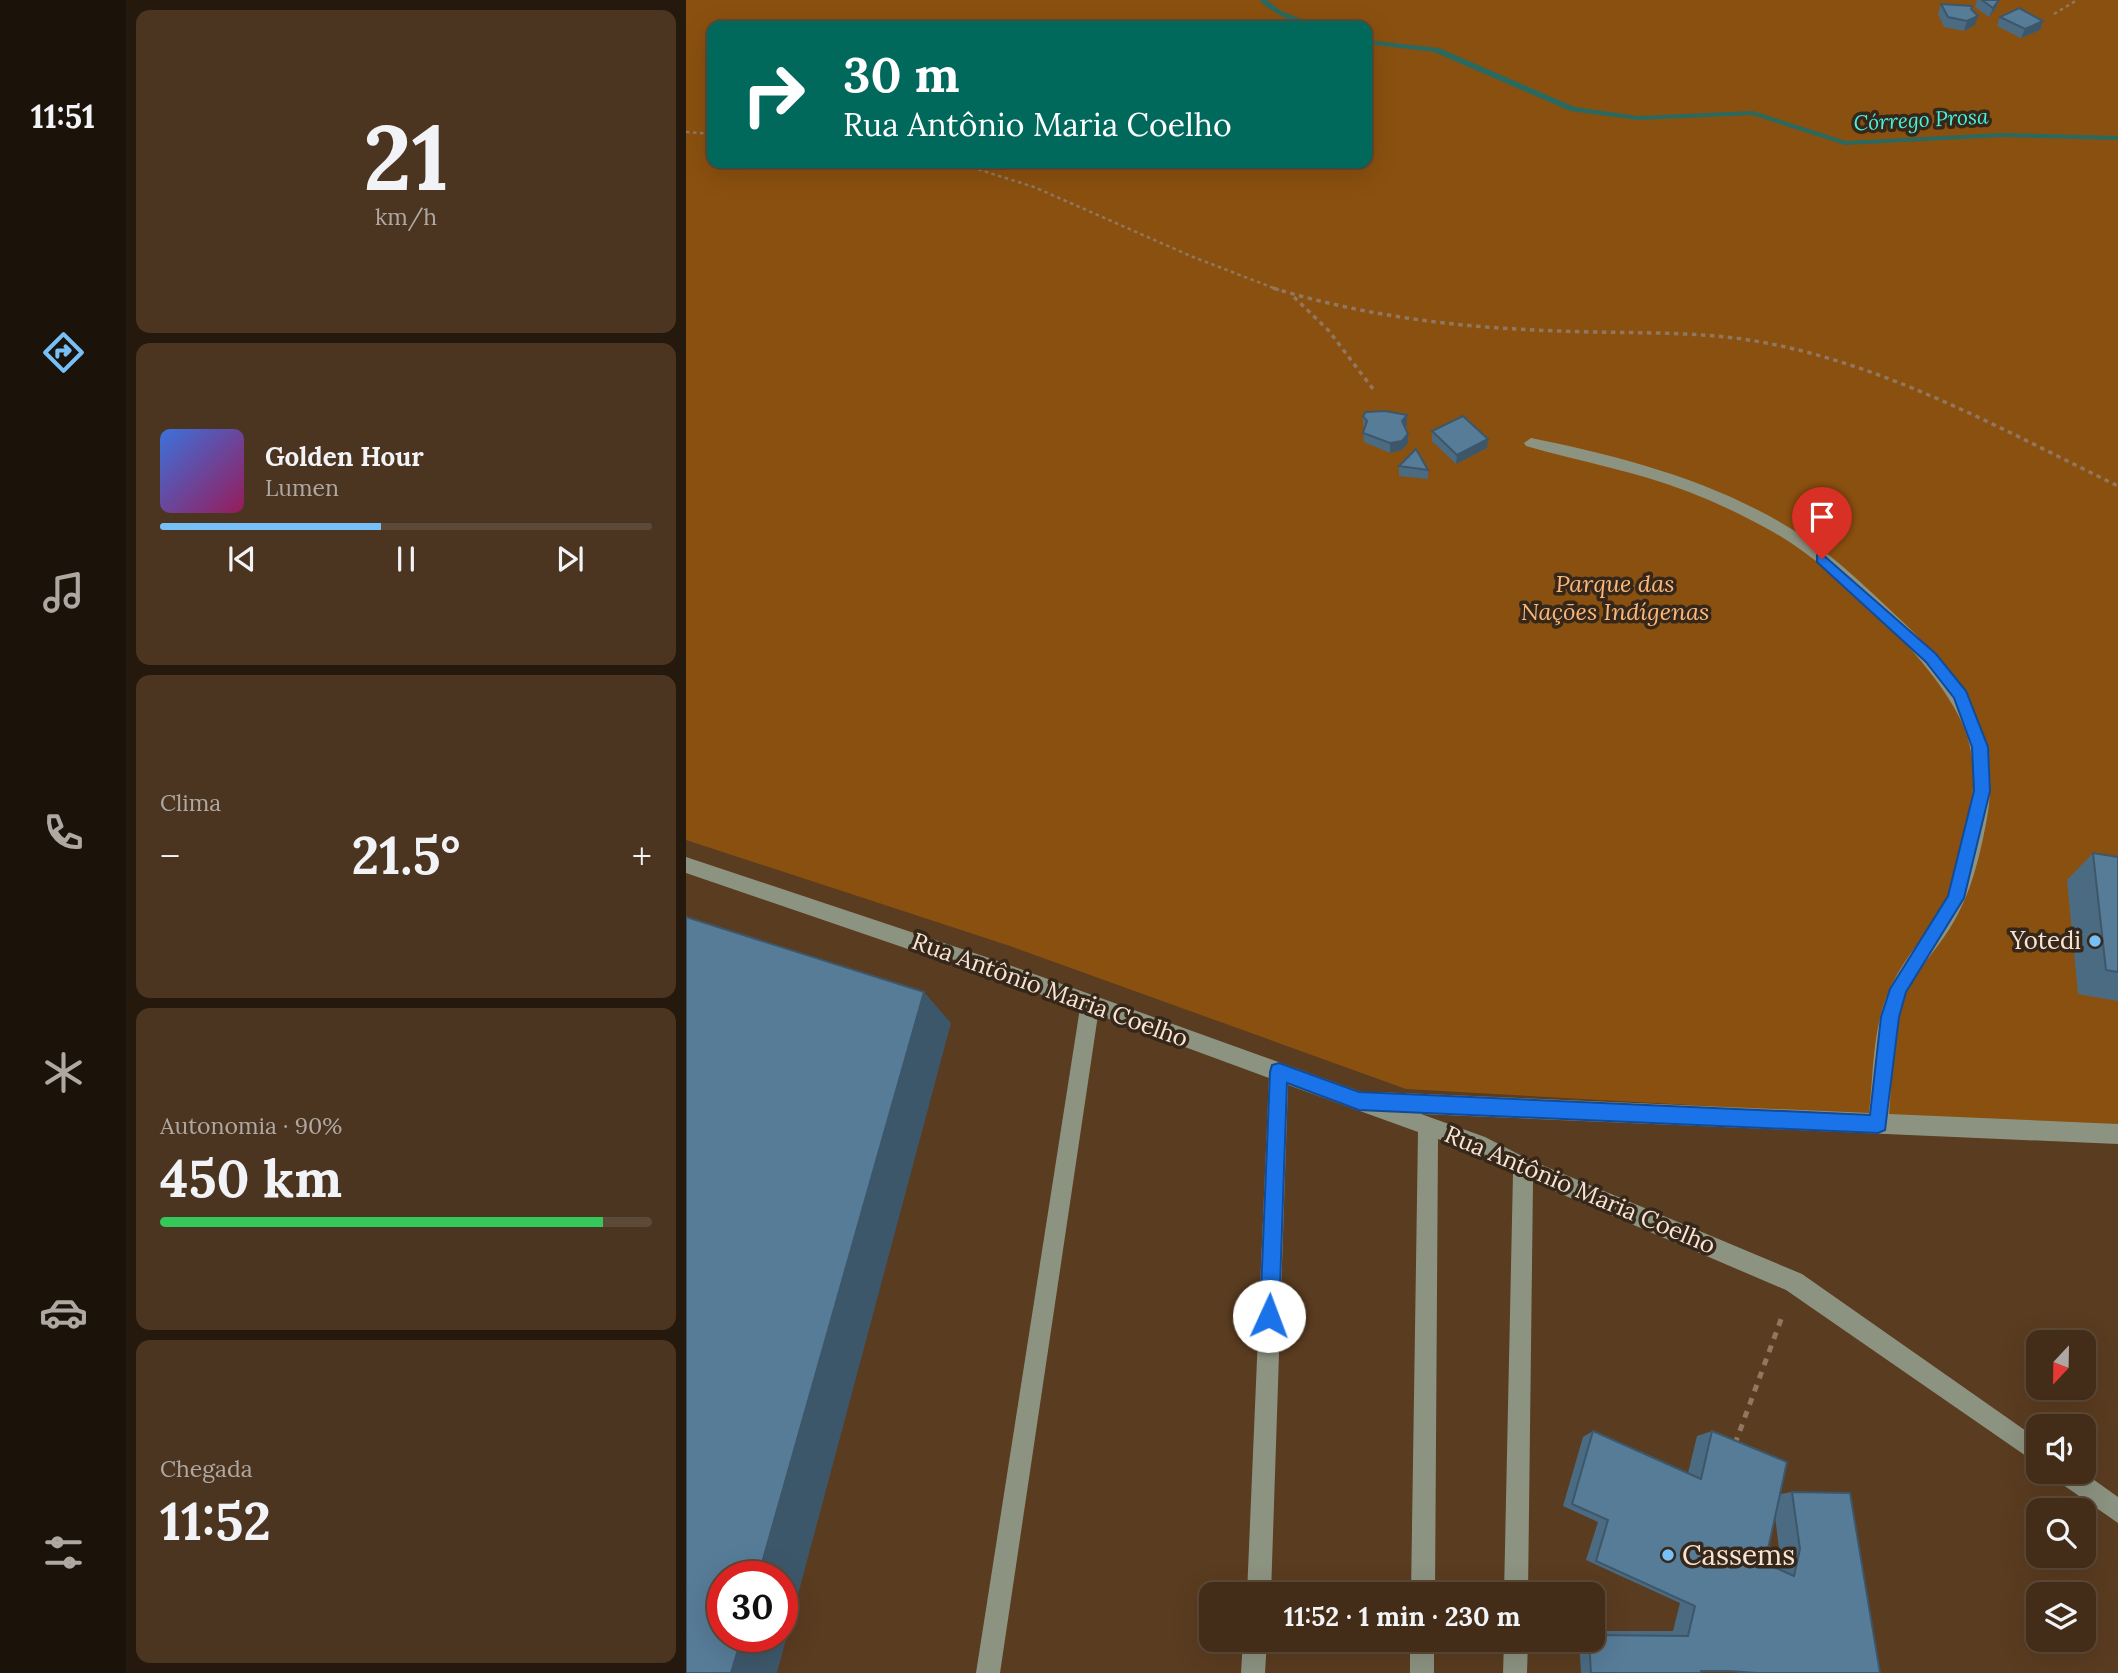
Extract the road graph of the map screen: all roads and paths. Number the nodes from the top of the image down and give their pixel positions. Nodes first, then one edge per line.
1 (2077, 0) edge
2 (2054, 14) dead end
3 (686, 132) edge
4 (707, 134) edge
5 (974, 168) edge
6 (1293, 297) junction
7 (1373, 389) dead end
8 (1531, 443) dead end
9 (2118, 486) edge
10 (686, 865) edge
11 (1090, 1003) junction
12 (1279, 1072) junction
13 (1359, 1101) junction
14 (1878, 1124) junction
15 (1428, 1126) junction
16 (2118, 1135) edge
17 (1523, 1167) junction
18 (1794, 1282) junction
19 (2026, 1445) edge
20 (1732, 1452) edge
21 (2081, 1484) edge
22 (2118, 1511) edge
23 (1259, 1582) edge
24 (1423, 1582) edge
25 (1516, 1582) edge
26 (1254, 1652) edge
27 (1422, 1652) edge
28 (1516, 1652) edge
29 (988, 1673) edge
30 (1253, 1673) edge
31 (1422, 1673) edge
32 (1515, 1673) edge

1 - 2 path
3 - 4 path
5 - 6 path
6 - 7 path
6 - 9 path
8 - 14 street
10 - 11 street, Rua Antônio Maria Coelho
11 - 12 street, Rua Antônio Maria Coelho
11 - 29 street
12 - 13 street, Rua Antônio Maria Coelho
12 - 23 street
13 - 14 street
13 - 15 street, Rua Antônio Maria Coelho
14 - 16 street
15 - 17 street, Rua Antônio Maria Coelho
15 - 24 street
17 - 18 street, Rua Antônio Maria Coelho
17 - 25 street
18 - 19 street, Rua Antônio Maria Coelho
18 - 20 path
21 - 22 street
26 - 30 street
27 - 31 street
28 - 32 street

